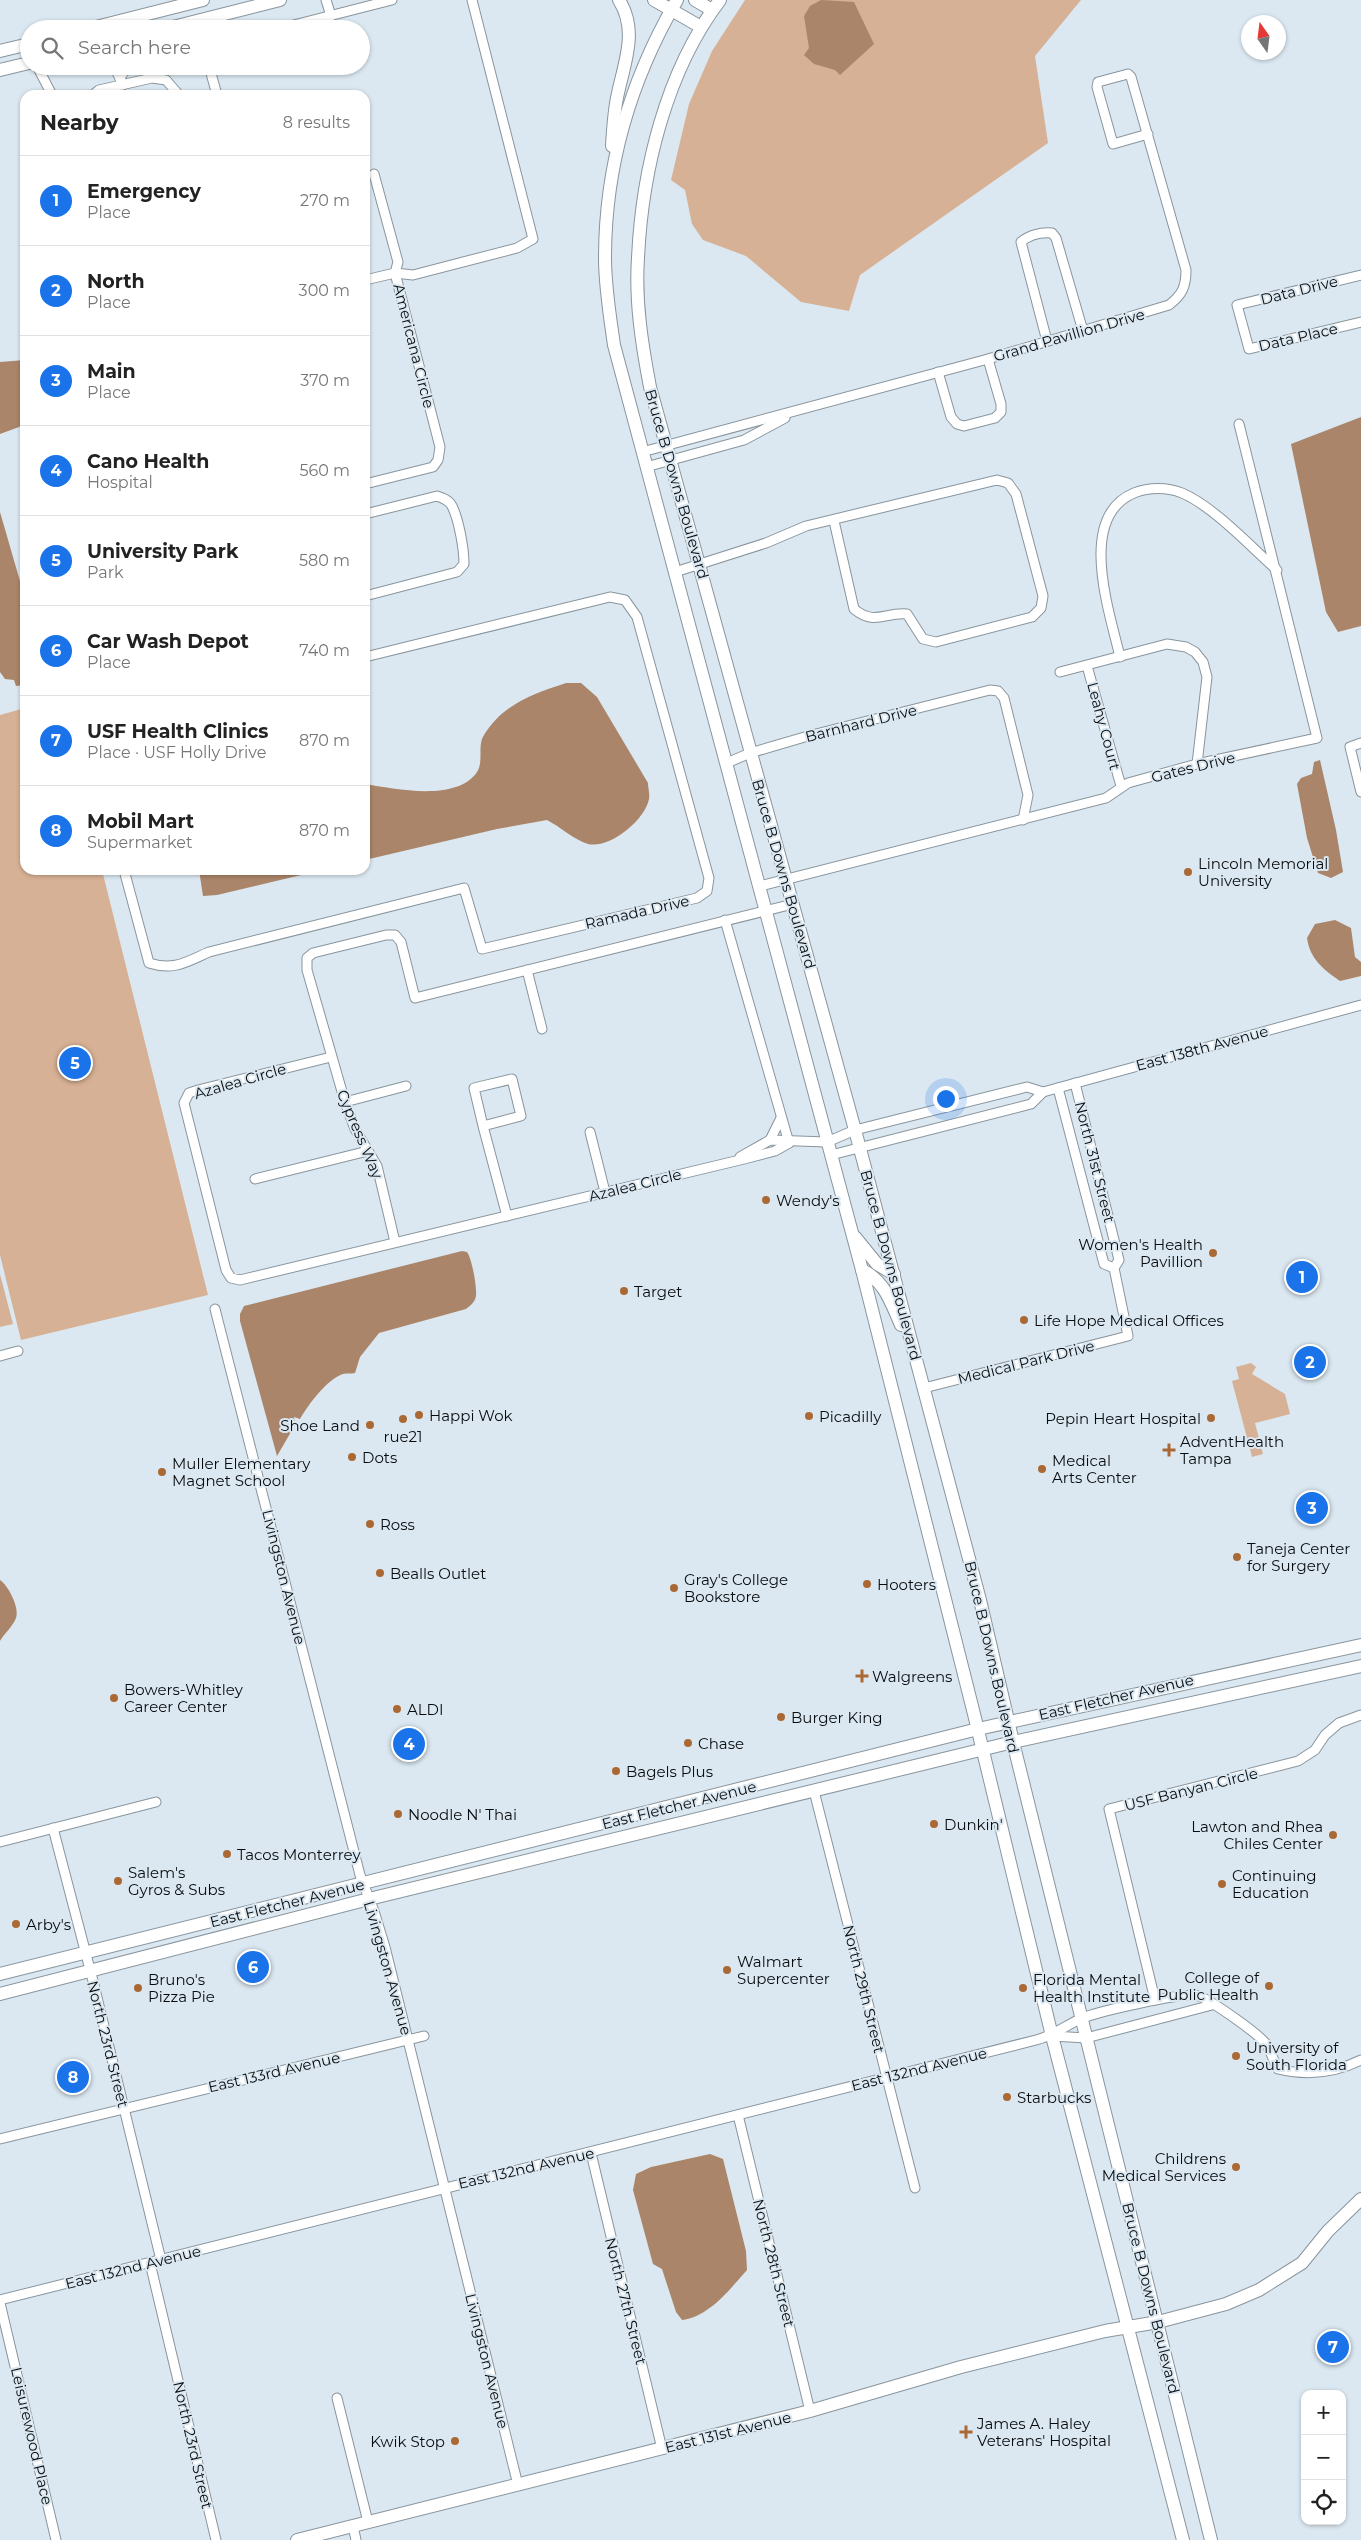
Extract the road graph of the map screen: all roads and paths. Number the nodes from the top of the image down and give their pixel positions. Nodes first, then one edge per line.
1 (280, 0) edge
2 (326, 0) edge
3 (392, 0) edge
4 (472, 0) edge
5 (618, 0) edge
6 (654, 0) edge
7 (695, 0) edge
8 (195, 1) edge
9 (675, 5) edge
10 (716, 5) edge
11 (331, 16) junction
12 (130, 20) edge
13 (200, 20) edge
14 (315, 20) edge
15 (701, 27) junction
16 (20, 46) edge
17 (0, 51) edge
18 (20, 65) edge
19 (0, 70) edge
20 (42, 75) edge
21 (118, 75) edge
22 (123, 75) edge
23 (211, 75) edge
24 (122, 81) junction
25 (49, 90) edge
26 (99, 90) edge
27 (176, 90) edge
28 (216, 90) edge
29 (1148, 134) junction
30 (374, 174) dead end
31 (610, 178) junction
32 (396, 273) junction
33 (1361, 275) edge
34 (370, 279) edge
35 (1238, 305) joint
36 (1361, 322) edge
37 (1083, 331) junction
38 (1047, 341) junction
39 (988, 359) junction
40 (938, 372) junction
41 (794, 412) junction
42 (1239, 424) dead end
43 (667, 447) junction
44 (642, 452) junction
45 (671, 461) junction
46 (646, 468) junction
47 (370, 483) edge
48 (370, 513) edge
49 (834, 520) junction
50 (700, 565) junction
51 (1277, 570) junction
52 (676, 572) junction
53 (370, 595) edge
54 (370, 656) edge
55 (1120, 657) junction
56 (1088, 666) junction
57 (1060, 672) dead end
58 (1361, 743) edge
59 (750, 753) junction
60 (727, 763) junction
61 (1197, 764) junction
62 (1121, 786) junction
63 (1361, 792) edge
64 (1023, 820) junction
65 (125, 875) edge
66 (786, 879) junction
67 (760, 886) junction
68 (793, 904) junction
69 (766, 910) junction
70 (725, 920) junction
71 (527, 970) junction
72 (1361, 1004) edge
73 (542, 1029) dead end
74 (330, 1057) junction
75 (1075, 1083) junction
76 (406, 1086) dead end
77 (1058, 1088) junction
78 (1043, 1092) junction
79 (345, 1102) junction
80 (781, 1118) junction
81 (483, 1126) junction
82 (855, 1130) junction
83 (590, 1132) dead end
84 (770, 1140) junction
85 (827, 1142) junction
86 (789, 1143) junction
87 (860, 1148) junction
88 (368, 1152) junction
89 (831, 1155) junction
90 (736, 1159) junction
91 (255, 1179) dead end
92 (606, 1192) junction
93 (506, 1216) junction
94 (852, 1233) junction
95 (395, 1242) junction
96 (1114, 1268) junction
97 (862, 1270) junction
98 (894, 1274) junction
99 (215, 1309) dead end
100 (1128, 1336) joint
101 (18, 1351) dead end
102 (0, 1356) edge
103 (916, 1357) junction
104 (924, 1388) junction
105 (1361, 1645) edge
106 (1361, 1666) edge
107 (1361, 1715) edge
108 (1008, 1722) junction
109 (978, 1729) junction
110 (1013, 1742) junction
111 (982, 1750) junction
112 (745, 1788) junction
113 (814, 1791) junction
114 (156, 1802) dead end
115 (53, 1828) junction
116 (645, 1832) junction
117 (0, 1842) edge
118 (364, 1884) junction
119 (369, 1899) junction
120 (86, 1952) junction
121 (90, 1970) junction
122 (0, 1974) edge
123 (0, 1994) edge
124 (1155, 2000) junction
125 (1212, 2005) junction
126 (1081, 2018) junction
127 (424, 2036) dead end
128 (1052, 2036) junction
129 (1086, 2038) junction
130 (408, 2040) junction
131 (1361, 2060) edge
132 (886, 2077) junction
133 (124, 2109) junction
134 (738, 2115) junction
135 (0, 2139) edge
136 (591, 2153) junction
137 (444, 2188) junction
138 (915, 2188) dead end
139 (1361, 2199) edge
140 (161, 2260) junction
141 (150, 2263) junction
142 (0, 2302) edge
143 (1158, 2322) junction
144 (1129, 2327) junction
145 (337, 2398) dead end
146 (810, 2410) junction
147 (662, 2449) junction
148 (518, 2485) junction
149 (368, 2522) junction
150 (357, 2536) edge
151 (56, 2540) edge
152 (216, 2540) edge
153 (297, 2540) edge
154 (1183, 2540) edge
155 (1211, 2540) edge

1 - 13 main road
2 - 11 street
3 - 11 street
4 - 32 street, Americana Circle
5 - 31 main road
6 - 9 main road
7 - 10 main road
8 - 12 main road
9 - 15 main road
9 - 31 main road, Bruce B Downs Boulevard
10 - 15 main road, Bruce B Downs Boulevard
11 - 14 street
15 - 43 main road, Bruce B Downs Boulevard
16 - 17 main road
18 - 19 main road
20 - 25 street
21 - 24 street
22 - 24 street
23 - 28 street
24 - 26 street
24 - 27 street
29 - 29 street, Grand Pavillion Drive
29 - 37 street, Grand Pavillion Drive
30 - 32 street
31 - 44 main road, Bruce B Downs Boulevard
32 - 34 street
32 - 47 street, Americana Circle
33 - 35 street, Data Drive
35 - 36 street, Data Place
37 - 38 street, Grand Pavillion Drive
37 - 38 street
38 - 39 street, Grand Pavillion Drive
39 - 40 street, Grand Pavillion Drive
39 - 40 street
40 - 41 street, Grand Pavillion Drive
41 - 43 street, Grand Pavillion Drive
41 - 45 street, Grand Pavillion Drive
42 - 51 street, Gates Drive
43 - 44 street, Grand Pavillion Drive
43 - 45 main road, Bruce B Downs Boulevard
44 - 46 main road, Bruce B Downs Boulevard
45 - 46 street, Grand Pavillion Drive
45 - 50 main road, Bruce B Downs Boulevard
46 - 52 main road, Bruce B Downs Boulevard
48 - 53 street
49 - 49 street
49 - 50 street
50 - 52 street
50 - 59 main road, Bruce B Downs Boulevard
51 - 55 street
51 - 61 street, Gates Drive
52 - 60 main road, Bruce B Downs Boulevard
54 - 65 street, Ramada Drive
55 - 56 street
55 - 61 street
56 - 57 street
56 - 62 street, Leahy Court
58 - 63 street
59 - 60 street, Barnhard Drive
59 - 64 street, Barnhard Drive
59 - 66 main road, Bruce B Downs Boulevard
60 - 67 main road, Bruce B Downs Boulevard
61 - 62 street, Gates Drive
62 - 64 street, Gates Drive
64 - 66 street, Gates Drive
66 - 67 street, Gates Drive
66 - 68 main road, Bruce B Downs Boulevard
67 - 69 main road, Bruce B Downs Boulevard
68 - 69 street
68 - 82 main road, Bruce B Downs Boulevard
69 - 70 street
69 - 85 main road, Bruce B Downs Boulevard
70 - 71 street
70 - 80 street
71 - 73 street
71 - 74 street
72 - 75 street, East 138th Avenue
74 - 79 street, Cypress Way
74 - 95 street, Azalea Circle
75 - 77 street, East 138th Avenue
75 - 96 street, North 31st Street
76 - 79 street
77 - 78 street, East 138th Avenue
77 - 96 street, North 31st Street
78 - 82 street, East 138th Avenue
78 - 87 street, East 138th Avenue
79 - 88 street, Cypress Way
80 - 84 street
80 - 86 street
81 - 81 street
81 - 93 street
82 - 85 street, East 138th Avenue
82 - 87 main road, Bruce B Downs Boulevard
83 - 92 street
84 - 86 street, Azalea Circle
84 - 90 street, Azalea Circle
85 - 86 street, Azalea Circle
85 - 89 main road, Bruce B Downs Boulevard
86 - 90 street, Azalea Circle
87 - 89 street, East 138th Avenue
87 - 98 main road, Bruce B Downs Boulevard
88 - 91 street
88 - 95 street, Cypress Way
89 - 94 main road, Bruce B Downs Boulevard
90 - 92 street, Azalea Circle
92 - 93 street, Azalea Circle
93 - 95 street, Azalea Circle
94 - 97 main road, Bruce B Downs Boulevard
94 - 98 main road
96 - 100 street, North 31st Street
97 - 103 main road
97 - 109 main road, Bruce B Downs Boulevard
98 - 103 main road, Bruce B Downs Boulevard
99 - 118 street, Livingston Avenue
100 - 104 street, Medical Park Drive
101 - 102 street
103 - 104 main road, Bruce B Downs Boulevard
104 - 108 main road, Bruce B Downs Boulevard
105 - 108 main road, East Fletcher Avenue
106 - 110 main road, East Fletcher Avenue
107 - 124 street, USF Banyan Circle
108 - 109 main road, East Fletcher Avenue
108 - 110 main road, Bruce B Downs Boulevard
109 - 111 main road, Bruce B Downs Boulevard
109 - 112 main road, East Fletcher Avenue
110 - 111 main road, East Fletcher Avenue
110 - 126 main road, Bruce B Downs Boulevard
111 - 113 main road, East Fletcher Avenue
111 - 128 main road, Bruce B Downs Boulevard
112 - 116 main road
112 - 118 main road, East Fletcher Avenue
113 - 116 main road, East Fletcher Avenue
113 - 132 street, North 29th Street
114 - 115 street
115 - 117 street
115 - 120 street, North 23rd Street
116 - 119 main road, East Fletcher Avenue
118 - 119 street, Livingston Avenue
118 - 120 main road, East Fletcher Avenue
119 - 121 main road, East Fletcher Avenue
119 - 130 street, Livingston Avenue
120 - 121 street, North 23rd Street
120 - 122 main road, East Fletcher Avenue
121 - 123 main road, East Fletcher Avenue
121 - 133 street, North 23rd Street
124 - 125 street
124 - 126 street
125 - 129 street
125 - 131 street
126 - 128 street
126 - 129 main road, Bruce B Downs Boulevard
127 - 130 street, East 133rd Avenue
128 - 129 street
128 - 132 street, East 132nd Avenue
128 - 144 main road, Bruce B Downs Boulevard
129 - 143 main road, Bruce B Downs Boulevard
130 - 133 street, East 133rd Avenue
130 - 137 street, Livingston Avenue
132 - 134 street, East 132nd Avenue
132 - 138 street, North 29th Street
133 - 135 street, East 133rd Avenue
133 - 140 street, North 23rd Street
134 - 136 street, East 132nd Avenue
134 - 146 street, North 28th Street
136 - 137 street, East 132nd Avenue
136 - 147 street, North 27th Street
137 - 140 street, East 132nd Avenue
137 - 148 street, Livingston Avenue
139 - 143 main road, East 131st Avenue
140 - 141 street, East 132nd Avenue
141 - 142 street, East 132nd Avenue
141 - 152 street, North 23rd Street
142 - 151 street, Leisurewood Place
143 - 144 main road, East 131st Avenue
143 - 155 main road, Bruce B Downs Boulevard
144 - 146 main road, East 131st Avenue
144 - 154 main road, Bruce B Downs Boulevard
145 - 149 street
146 - 147 main road, East 131st Avenue
147 - 148 main road, East 131st Avenue
148 - 149 main road, East 131st Avenue
149 - 150 main road, East 131st Avenue
150 - 153 main road, East 131st Avenue

